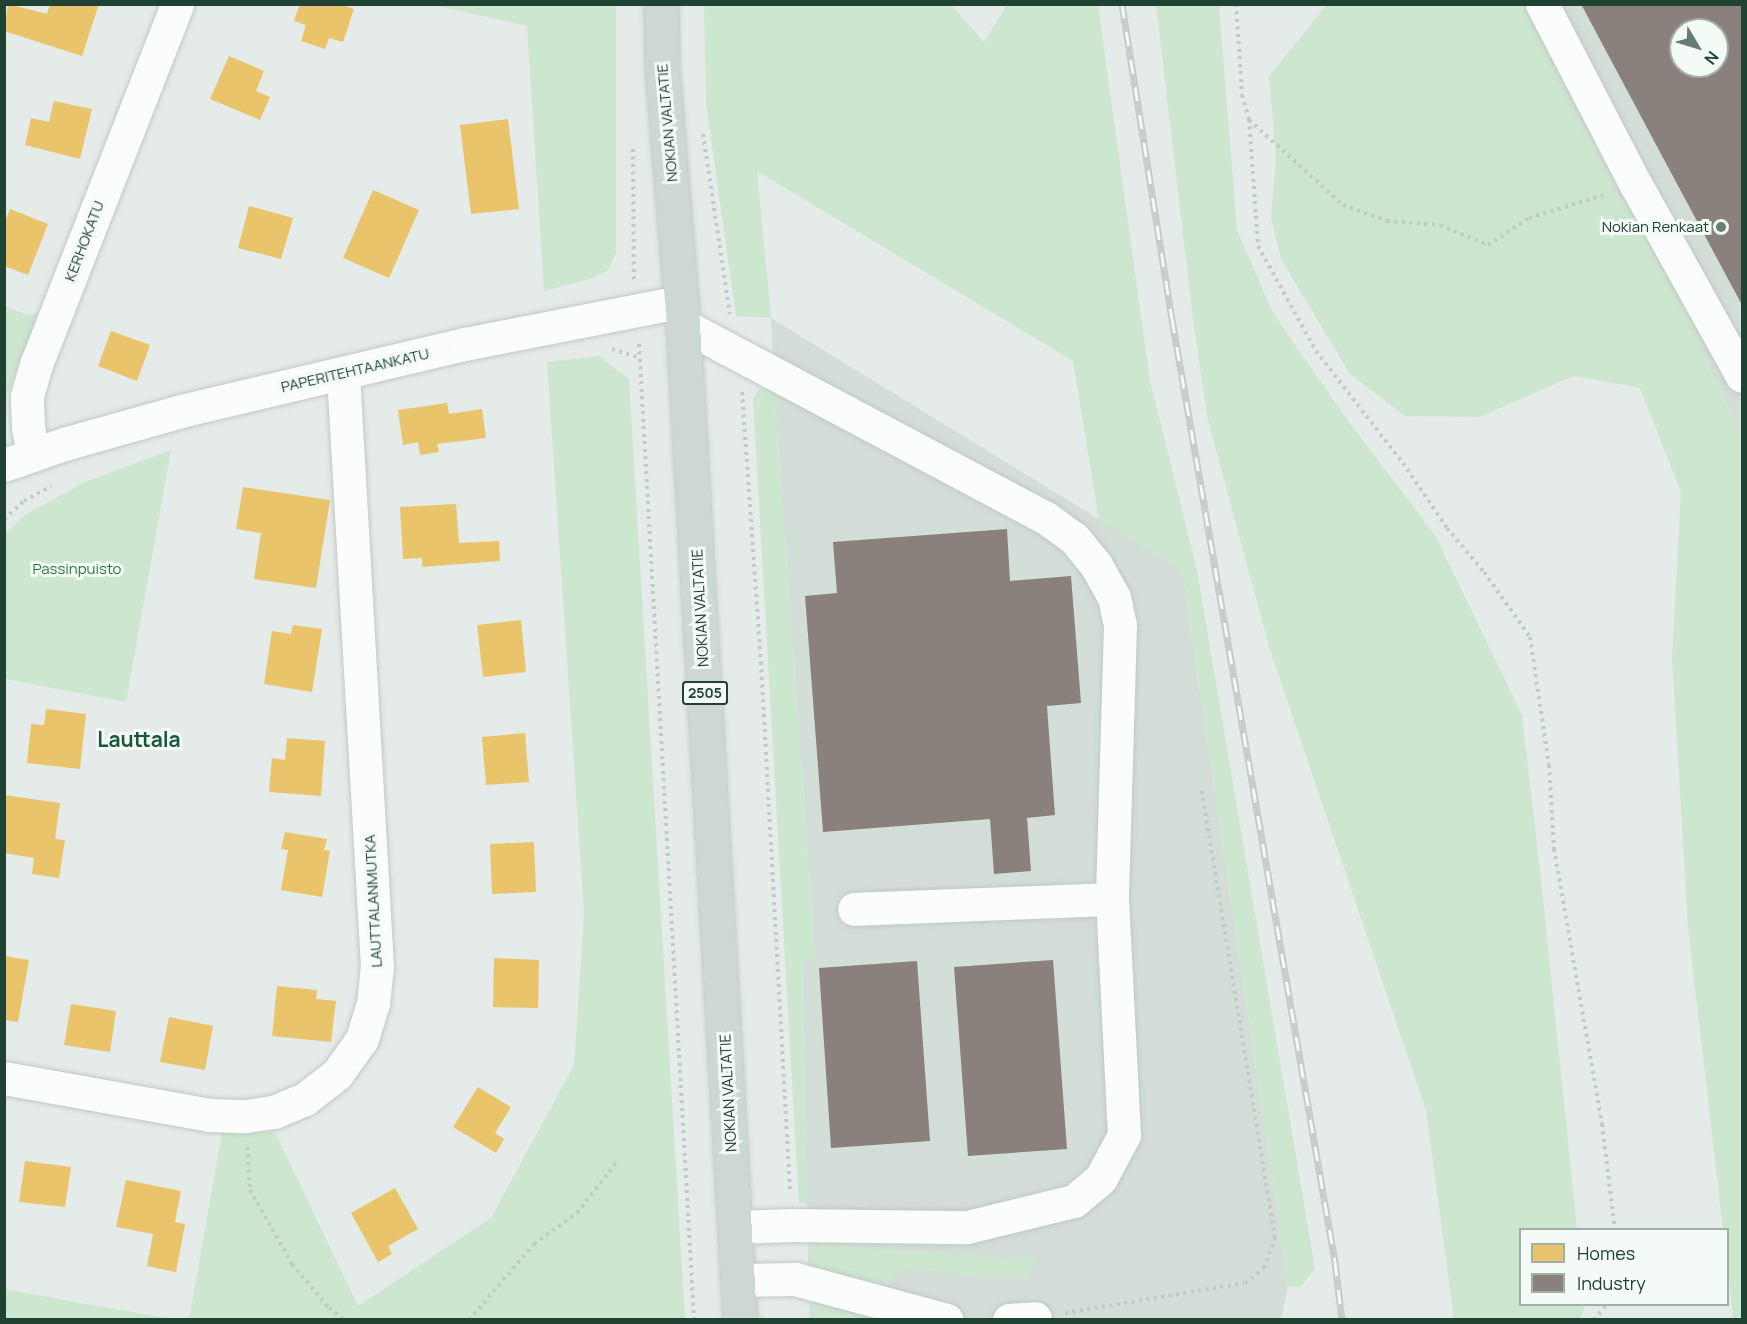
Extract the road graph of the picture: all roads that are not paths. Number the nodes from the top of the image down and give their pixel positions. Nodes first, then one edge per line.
1 (177, 4) edge
2 (661, 4) edge
3 (1542, 4) edge
4 (681, 313) junction
5 (343, 373) junction
6 (1743, 376) edge
7 (19, 460) edge
8 (1112, 899) junction
9 (854, 909) dead end
10 (4, 1078) edge
11 (735, 1227) junction
12 (738, 1280) junction
13 (740, 1320) edge
14 (947, 1320) edge

1 - 7 street, KERHOKATU
2 - 4 main road, NOKIAN VALTATIE / 2505
3 - 6 street
4 - 5 street, PAPERITEHTAANKATU
4 - 8 street
4 - 11 main road, NOKIAN VALTATIE / 2505
5 - 7 street, PAPERITEHTAANKATU
5 - 10 street, LAUTTALANMUTKA
8 - 9 street
8 - 11 street
11 - 12 main road, NOKIAN VALTATIE / 2505
12 - 13 main road, NOKIAN VALTATIE / 2505
12 - 14 street

